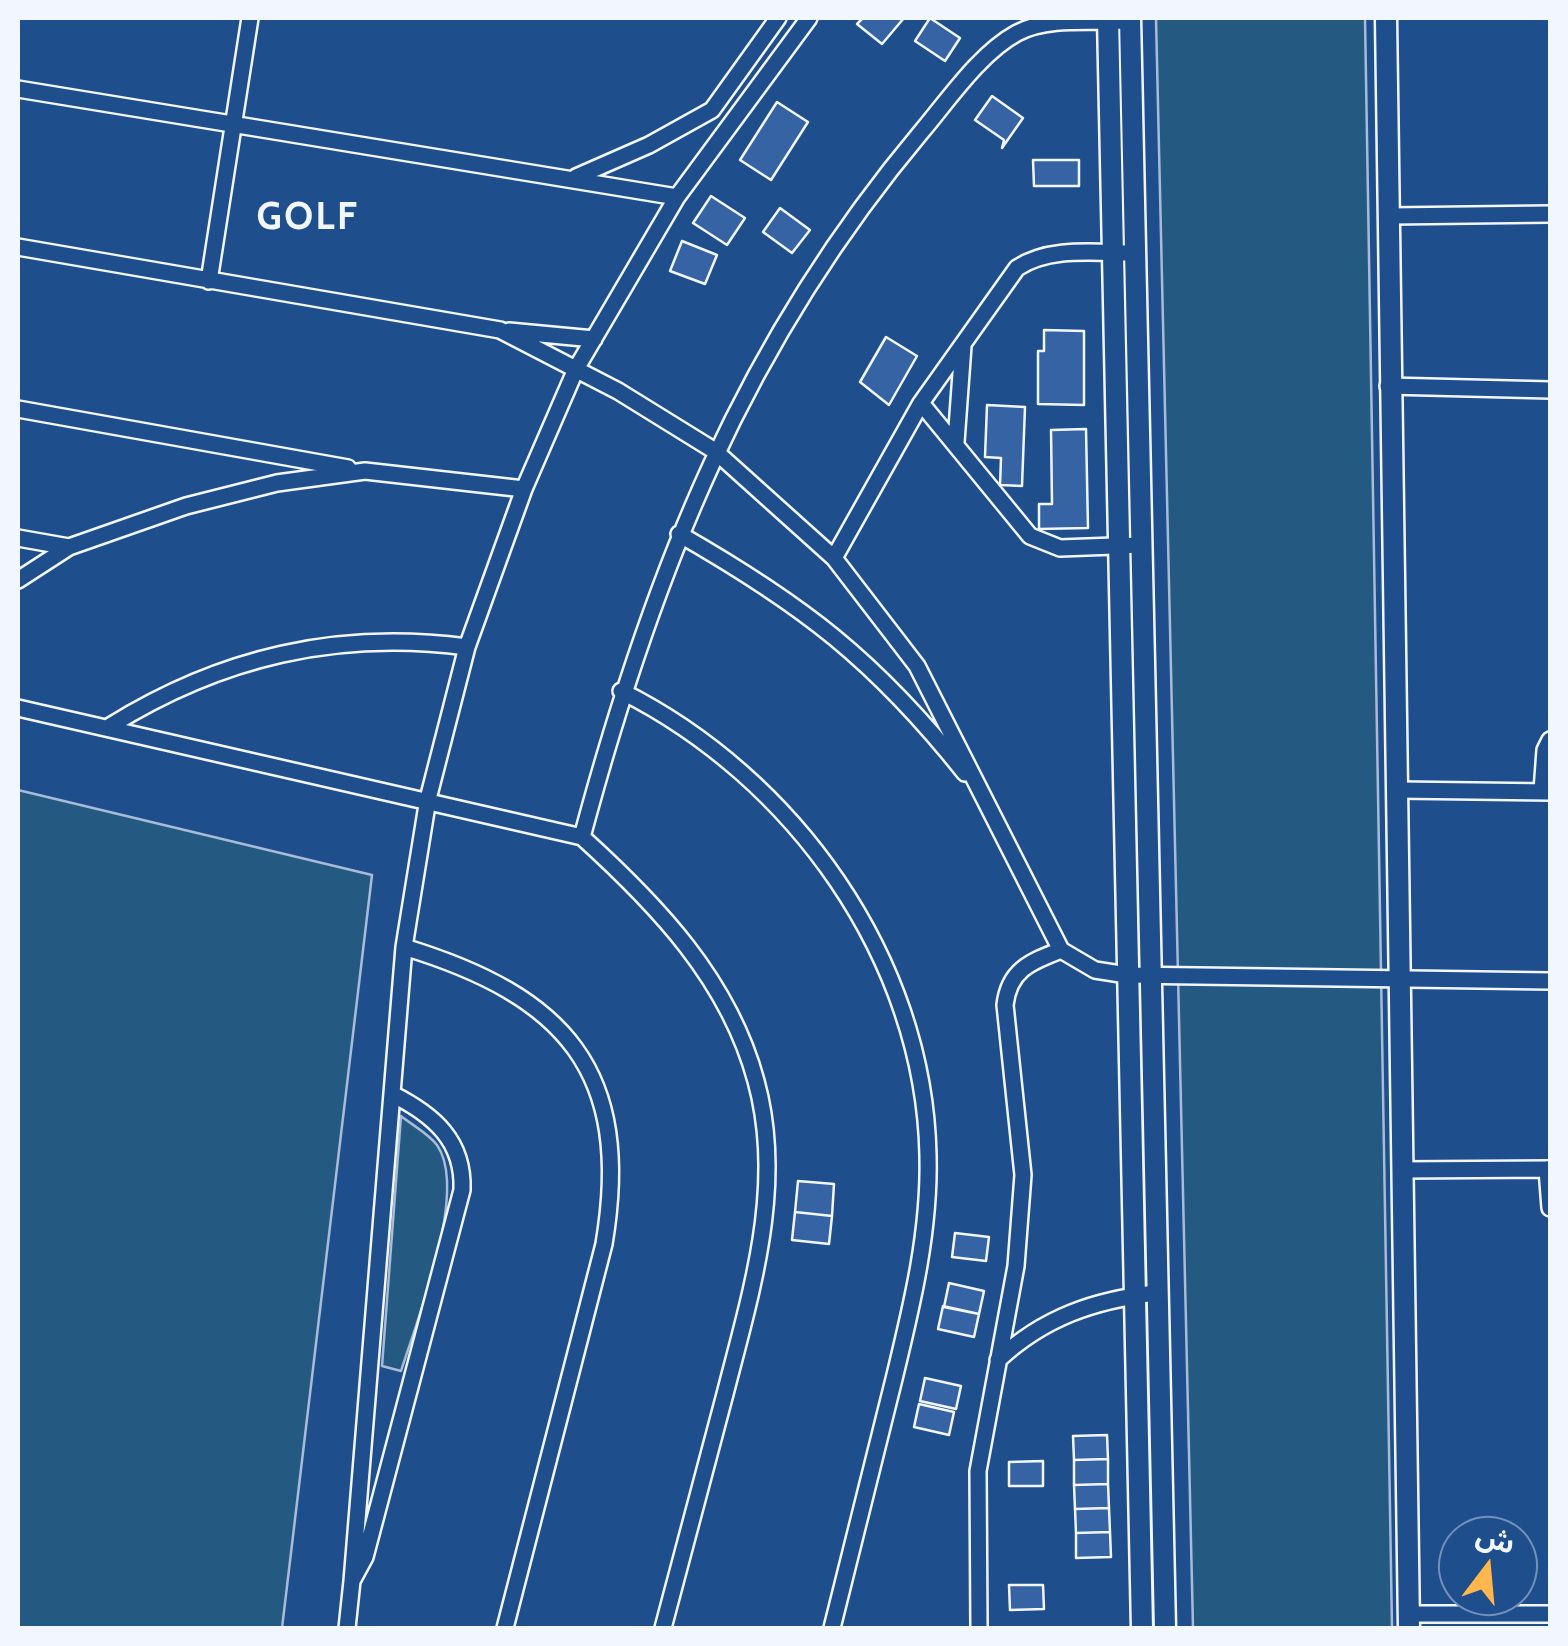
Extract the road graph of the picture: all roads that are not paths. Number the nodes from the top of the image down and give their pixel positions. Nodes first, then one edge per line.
1 (250, 18) edge
2 (809, 18) edge
3 (1386, 18) edge
4 (1130, 19) edge
5 (777, 20) edge
6 (1108, 20) edge
7 (792, 35) junction
8 (18, 89) edge
9 (712, 110) junction
10 (730, 124) junction
11 (234, 126) junction
12 (575, 177) junction
13 (677, 197) junction
14 (1550, 214) edge
15 (1390, 216) junction
16 (18, 247) edge
17 (1124, 252) junction
18 (209, 281) junction
19 (500, 330) junction
20 (594, 339) junction
21 (963, 342) junction
22 (576, 369) junction
23 (1388, 386) junction
24 (1550, 390) edge
25 (921, 403) junction
26 (18, 409) edge
27 (956, 442) junction
28 (715, 451) junction
29 (365, 471) junction
30 (524, 489) junction
31 (679, 534) junction
32 (18, 538) edge
33 (1141, 545) junction
34 (1119, 546) junction
35 (69, 547) junction
36 (834, 558) junction
37 (18, 580) edge
38 (467, 648) junction
39 (622, 690) junction
40 (18, 708) edge
41 (110, 726) junction
42 (1550, 740) edge
43 (1398, 790) junction
44 (1546, 792) edge
45 (983, 796) junction
46 (428, 799) junction
47 (582, 837) junction
48 (404, 948) junction
49 (1061, 950) junction
50 (1127, 975) junction
51 (1150, 975) junction
52 (1400, 980) junction
53 (1550, 981) edge
54 (392, 1094) junction
55 (1549, 1169) edge
56 (1401, 1170) junction
57 (1550, 1208) edge
58 (1156, 1294) junction
59 (1134, 1296) junction
60 (997, 1361) junction
61 (352, 1581) junction
62 (1550, 1614) edge
63 (1409, 1621) edge
64 (347, 1628) edge
65 (504, 1628) edge
66 (663, 1628) edge
67 (832, 1628) edge
68 (979, 1628) edge
69 (1142, 1628) edge
70 (1165, 1628) edge

1 - 11 street
2 - 7 street
3 - 15 street
4 - 6 street
4 - 17 street
5 - 7 street
5 - 9 street
6 - 17 street
6 - 28 street
7 - 10 street
8 - 11 street
9 - 10 street
9 - 12 street
10 - 13 street
11 - 12 street
11 - 18 street
12 - 13 street
13 - 20 street
14 - 15 street
15 - 23 street
16 - 18 street
17 - 21 street
17 - 33 street
17 - 34 street
18 - 19 street
19 - 20 street
19 - 22 street
20 - 22 street
21 - 25 street
21 - 27 street
22 - 28 street
22 - 30 street
23 - 24 street
23 - 43 street
25 - 27 street
25 - 36 street
26 - 29 street
27 - 34 street
28 - 31 street
28 - 36 street
29 - 30 street
29 - 35 street
30 - 38 street
31 - 39 street
31 - 45 street
32 - 35 street
33 - 34 street
33 - 51 street
34 - 50 street
35 - 37 street
36 - 45 street
38 - 41 street
38 - 46 street
39 - 47 street
39 - 67 street
40 - 41 street
41 - 46 street
42 - 44 street
43 - 44 street
43 - 52 street
45 - 49 street
46 - 47 street
46 - 48 street
47 - 66 street
48 - 54 street
48 - 65 street
49 - 50 street
49 - 60 street
50 - 51 street
50 - 59 street
51 - 52 street
51 - 58 street
52 - 53 street
52 - 56 street
54 - 61 street
54 - 61 street
55 - 56 street
55 - 57 street
56 - 63 street
58 - 59 street
58 - 70 street
59 - 60 street
59 - 69 street
60 - 68 street
61 - 64 street
62 - 63 street

